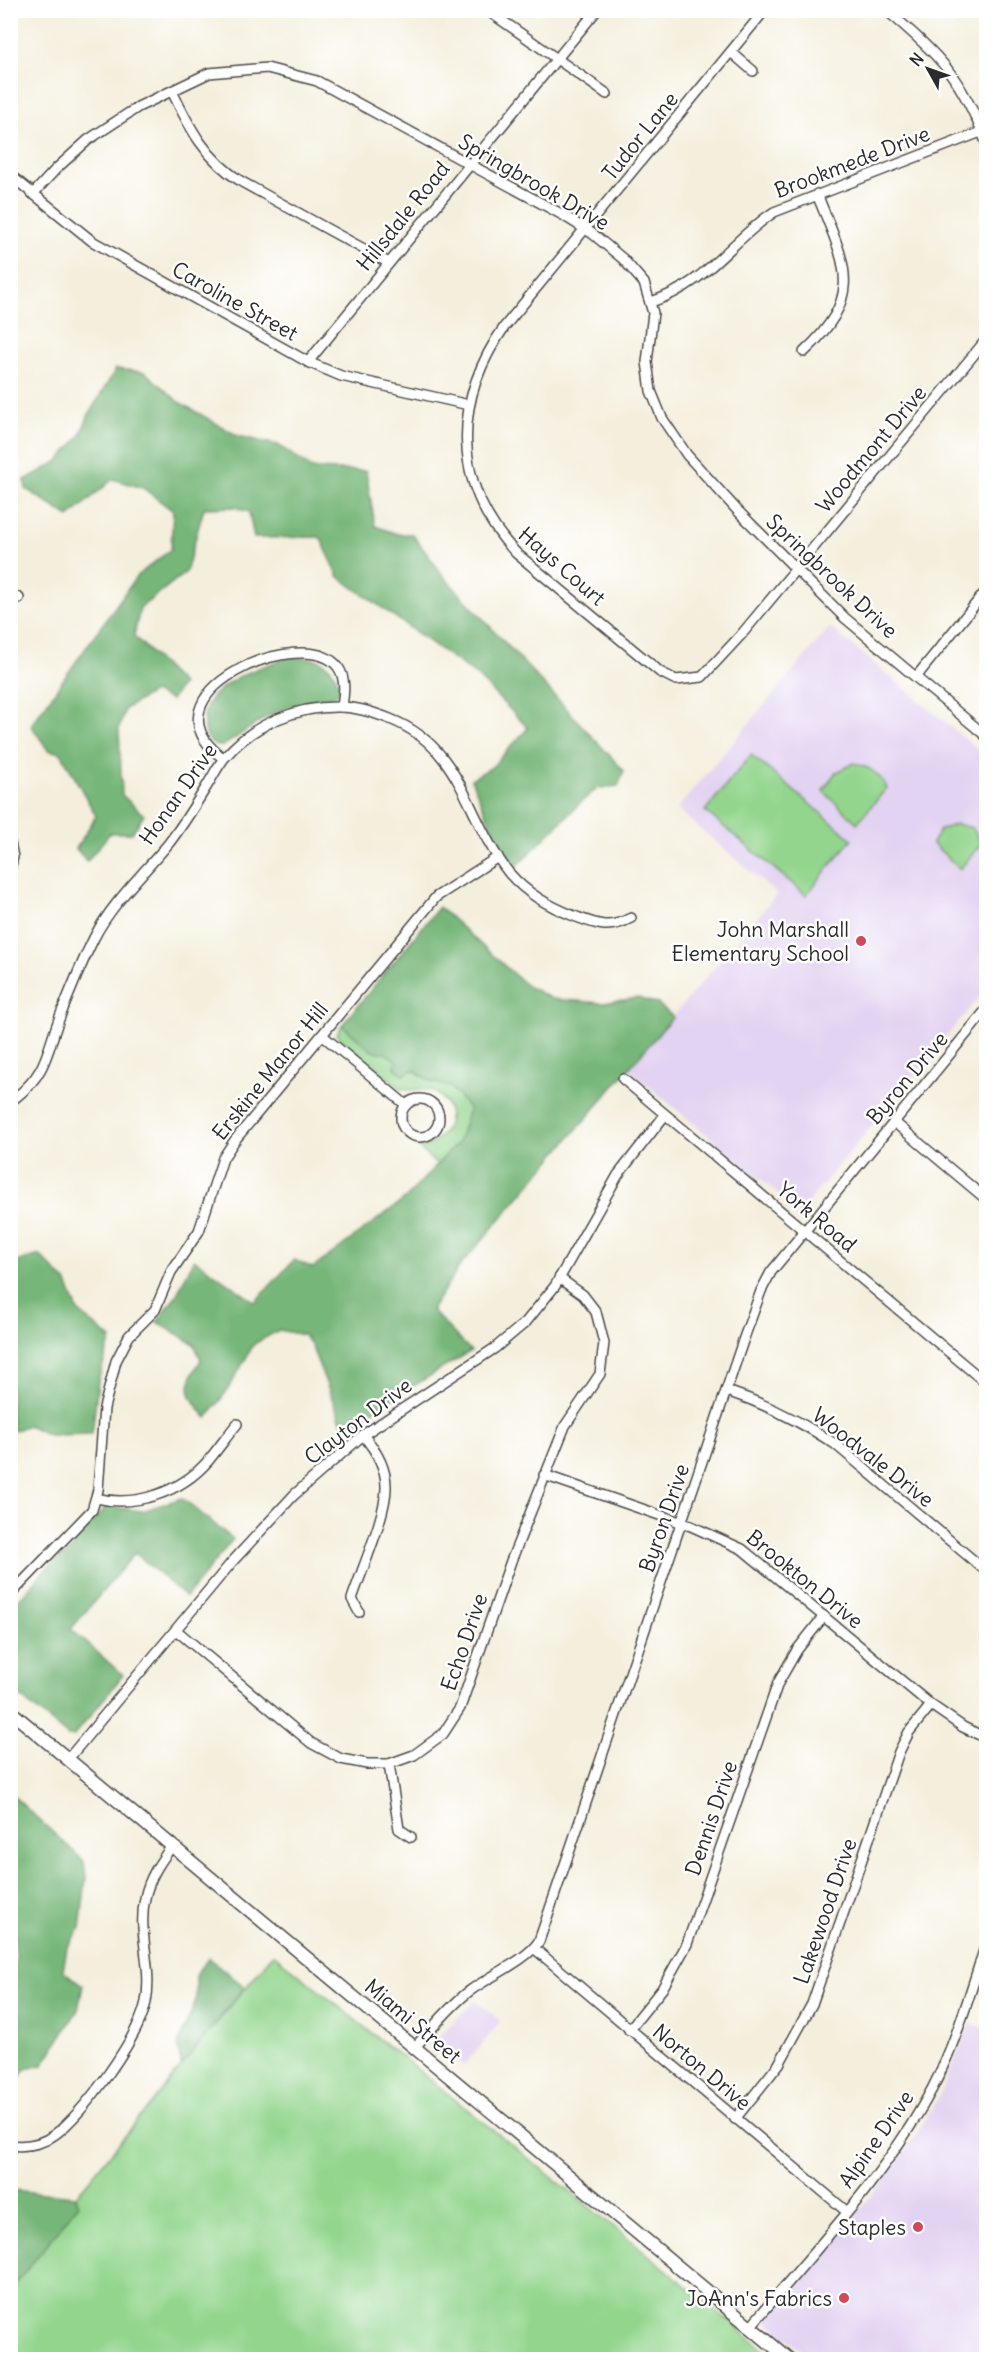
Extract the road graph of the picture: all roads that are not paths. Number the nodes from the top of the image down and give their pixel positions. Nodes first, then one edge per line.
1 (488, 10) edge
2 (597, 10) edge
3 (765, 10) edge
4 (886, 10) edge
5 (731, 52) junction
6 (556, 58) junction
7 (753, 71) dead end
8 (172, 91) junction
9 (607, 94) dead end
10 (985, 131) edge
11 (987, 142) edge
12 (469, 164) junction
13 (10, 175) edge
14 (33, 194) junction
15 (817, 194) junction
16 (587, 230) junction
17 (389, 262) junction
18 (651, 302) junction
19 (987, 340) edge
20 (804, 352) dead end
21 (308, 362) junction
22 (469, 405) junction
23 (795, 568) junction
24 (987, 591) edge
25 (916, 677) junction
26 (684, 681) joint
27 (342, 707) junction
28 (987, 736) edge
29 (223, 759) junction
30 (10, 843) edge
31 (498, 857) junction
32 (10, 868) edge
33 (631, 918) dead end
34 (985, 1015) edge
35 (322, 1035) junction
36 (623, 1080) dead end
37 (15, 1098) dead end
38 (406, 1105) junction
39 (666, 1115) junction
40 (894, 1122) junction
41 (987, 1199) edge
42 (803, 1229) junction
43 (559, 1278) junction
44 (987, 1383) edge
45 (727, 1391) junction
46 (237, 1424) dead end
47 (363, 1435) junction
48 (544, 1475) junction
49 (96, 1498) junction
50 (681, 1522) junction
51 (987, 1571) edge
52 (10, 1595) edge
53 (359, 1612) dead end
54 (824, 1616) junction
55 (176, 1630) junction
56 (931, 1705) junction
57 (10, 1711) edge
58 (987, 1738) edge
59 (68, 1759) junction
60 (388, 1764) junction
61 (411, 1837) dead end
62 (172, 1846) junction
63 (987, 1944) edge
64 (535, 1949) junction
65 (983, 1963) edge
66 (629, 2030) junction
67 (414, 2048) junction
68 (735, 2119) junction
69 (10, 2145) edge
70 (846, 2211) junction
71 (750, 2327) junction
72 (790, 2360) edge

1 - 6 street
2 - 6 street, Hillsdale Road
3 - 5 street, Tudor Lane
4 - 10 street
5 - 7 street
5 - 16 street, Tudor Lane
6 - 9 street
6 - 12 street, Hillsdale Road
8 - 12 street, Springbrook Drive
8 - 14 street, Springbrook Drive
8 - 17 street
10 - 11 street
10 - 15 street, Brookmede Drive
12 - 16 street, Springbrook Drive
12 - 17 street, Hillsdale Road
13 - 14 street, Caroline Street
14 - 21 street, Caroline Street
15 - 18 street, Brookmede Drive
15 - 20 street
16 - 18 street, Springbrook Drive
16 - 22 street, Tudor Lane
17 - 21 street, Hillsdale Road
18 - 23 street, Springbrook Drive
19 - 23 street, Woodmont Drive
21 - 22 street, Caroline Street
22 - 26 street, Hays Court
23 - 25 street, Springbrook Drive
23 - 26 street, Woodmont Drive
24 - 25 street
25 - 28 street, Springbrook Drive
27 - 29 street, Honan Drive
27 - 29 street
27 - 31 street, Honan Drive
29 - 37 street, Honan Drive
30 - 32 street
31 - 33 street, Honan Drive
31 - 35 street, Erskine Manor Hill
34 - 40 street, Byron Drive
35 - 38 street
35 - 49 street, Erskine Manor Hill
36 - 39 street, York Road
38 - 38 street
39 - 42 street, York Road
39 - 43 street, Clayton Drive
40 - 41 street
40 - 42 street, Byron Drive
42 - 44 street, York Road
42 - 45 street, Byron Drive
43 - 47 street, Clayton Drive
43 - 48 street, Echo Drive
45 - 50 street, Byron Drive
45 - 51 street, Woodvale Drive
46 - 49 street
47 - 53 street
47 - 55 street, Clayton Drive
48 - 50 street, Brookton Drive
48 - 60 street, Echo Drive
49 - 52 street, Erskine Manor Hill
50 - 54 street, Brookton Drive
50 - 64 street, Byron Drive
54 - 56 street, Brookton Drive
54 - 66 street, Dennis Drive
55 - 59 street, Clayton Drive
55 - 60 street, Echo Drive
56 - 58 street, Brookton Drive
56 - 68 street, Lakewood Drive
57 - 59 street, Miami Street
59 - 62 street, Miami Street
60 - 61 street
62 - 67 street, Miami Street
62 - 69 street
63 - 65 street, Alpine Drive
64 - 66 street, Norton Drive
64 - 67 street
65 - 70 street, Alpine Drive
66 - 68 street, Norton Drive
67 - 71 street, Miami Street
68 - 70 street, Norton Drive
70 - 71 street, Alpine Drive
71 - 72 street, Miami Street

